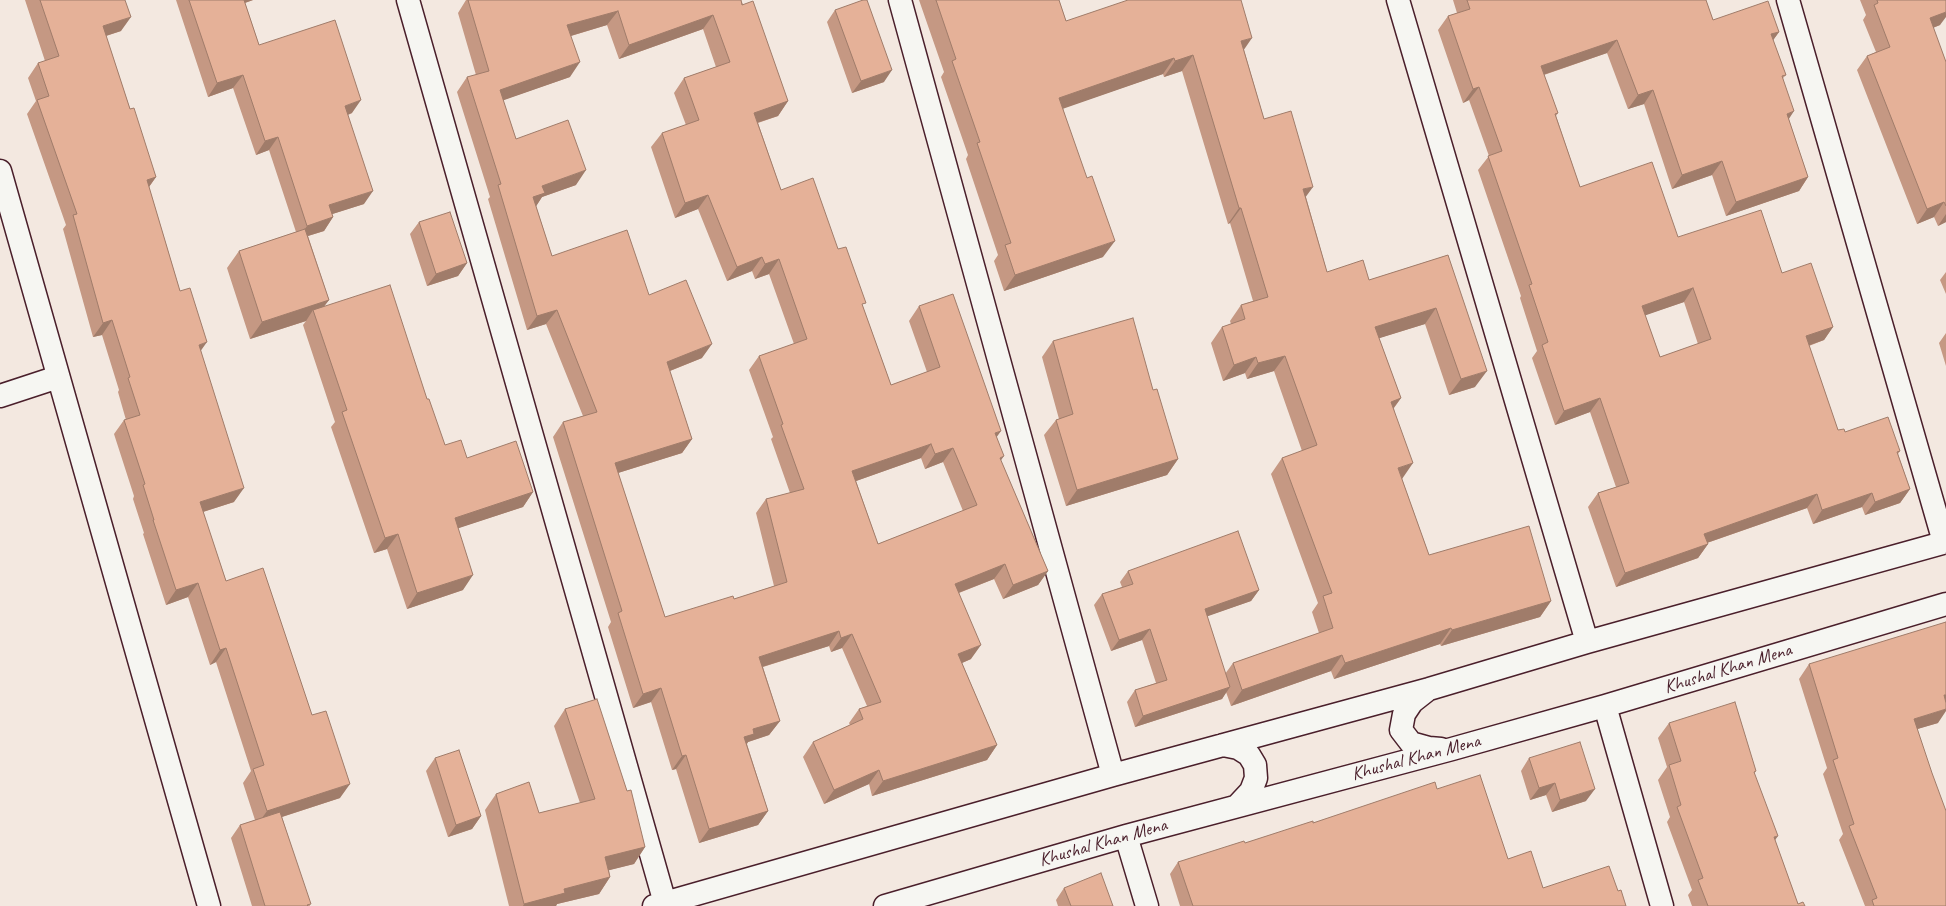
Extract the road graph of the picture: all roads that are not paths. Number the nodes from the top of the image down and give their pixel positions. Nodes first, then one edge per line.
1 (408, 0) edge
2 (900, 0) edge
3 (1398, 0) edge
4 (1788, 0) edge
5 (0, 171) edge
6 (58, 377) junction
7 (0, 396) edge
8 (1945, 542) edge
9 (1946, 604) edge
10 (1587, 642) junction
11 (1429, 689) junction
12 (1605, 706) junction
13 (1223, 745) junction
14 (1452, 749) junction
15 (1113, 775) junction
16 (1237, 806) junction
17 (1126, 836) junction
18 (660, 904) edge
19 (209, 906) edge
20 (885, 906) edge
21 (1147, 906) edge
22 (1662, 906) edge

1 - 18 street
2 - 15 street
3 - 10 street
4 - 8 street
5 - 6 street
6 - 7 street
6 - 19 street
8 - 10 street
9 - 12 street, Khushal Khan Mena
10 - 11 street
11 - 13 street
11 - 14 street
12 - 14 street, Khushal Khan Mena
12 - 22 street
13 - 15 street
13 - 16 street
14 - 16 street, Khushal Khan Mena
15 - 18 street
16 - 17 street, Khushal Khan Mena
17 - 20 street, Khushal Khan Mena
17 - 21 street

